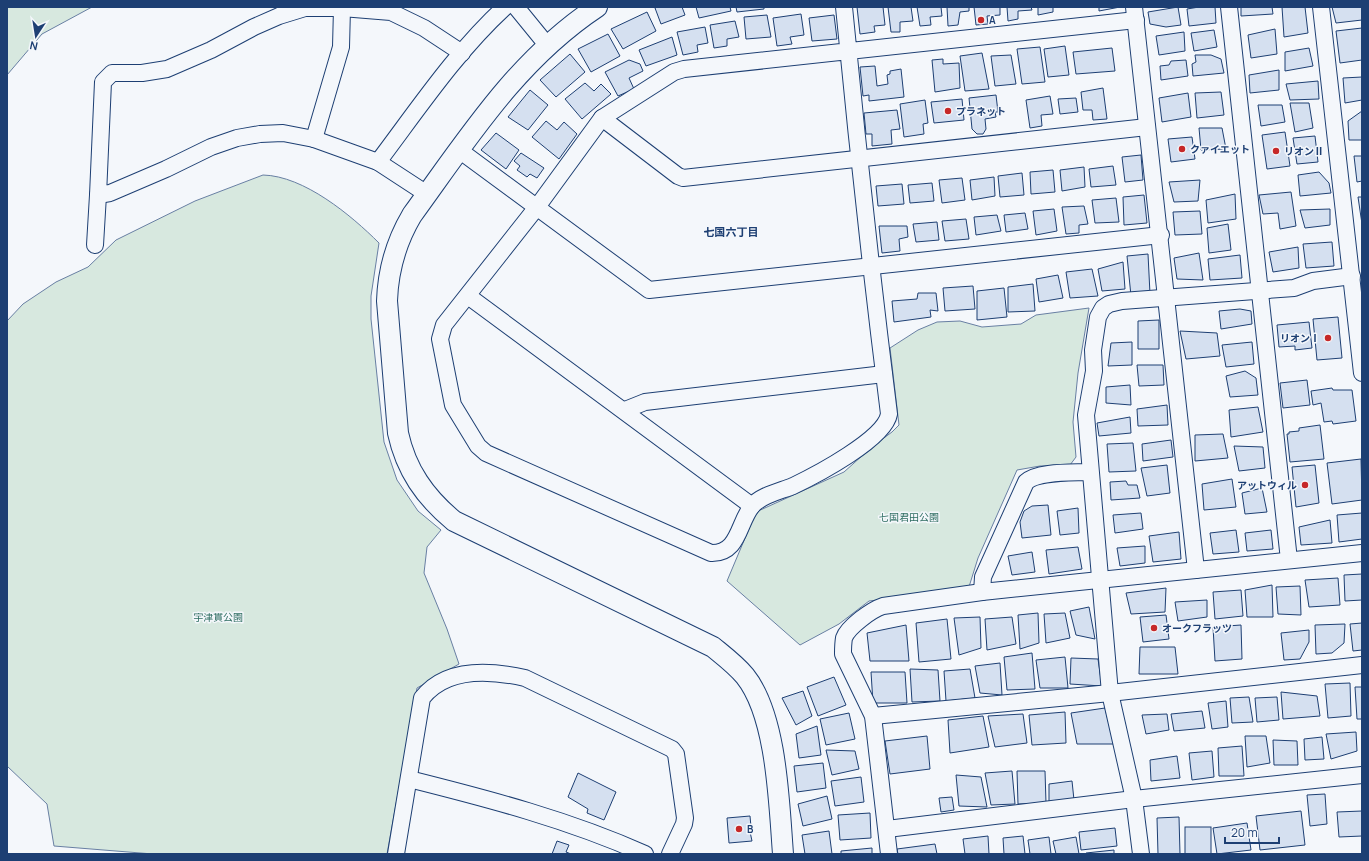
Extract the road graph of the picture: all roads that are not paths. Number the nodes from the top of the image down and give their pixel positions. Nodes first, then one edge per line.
1 (505, 7) edge
2 (516, 7) edge
3 (597, 7) edge
4 (844, 7) edge
5 (1229, 7) edge
6 (1321, 7) edge
7 (342, 8) junction
8 (1135, 13) edge
9 (547, 45) junction
10 (848, 51) junction
11 (462, 53) junction
12 (602, 118) junction
13 (1147, 127) junction
14 (314, 139) junction
15 (459, 150) junction
16 (859, 158) junction
17 (378, 162) junction
18 (427, 194) junction
19 (98, 195) junction
20 (537, 207) junction
21 (1160, 235) junction
22 (96, 245) dead end
23 (872, 266) junction
24 (1352, 276) junction
25 (1260, 291) junction
26 (468, 296) junction
27 (1166, 297) junction
28 (1362, 373) edge
29 (884, 374) junction
30 (624, 410) junction
31 (1090, 472) junction
32 (752, 506) junction
33 (1362, 552) edge
34 (1289, 560) junction
35 (1196, 570) junction
36 (1101, 579) junction
37 (982, 592) junction
38 (1362, 665) edge
39 (1110, 693) junction
40 (873, 716) junction
41 (1362, 775) edge
42 (409, 778) junction
43 (1134, 800) junction
44 (887, 829) junction
45 (396, 854) edge
46 (645, 854) edge
47 (670, 854) edge
48 (784, 854) edge
49 (889, 854) edge
50 (1142, 854) edge

1 - 11 street
2 - 9 street
3 - 9 street
4 - 10 street
5 - 25 street
6 - 24 street
7 - 11 street
7 - 14 street
7 - 19 street
8 - 10 street
8 - 13 street
9 - 15 street
10 - 12 street
10 - 16 street
11 - 17 street
12 - 16 street
12 - 20 street
13 - 16 street
13 - 21 street
14 - 17 street
14 - 19 street
15 - 18 street
15 - 20 street
16 - 23 street
17 - 18 street
18 - 48 street
19 - 22 street
20 - 23 street
20 - 26 street
21 - 23 street
21 - 27 street
23 - 29 street
24 - 25 street
24 - 28 street
25 - 27 street
25 - 34 street
26 - 30 street
26 - 32 street
27 - 31 street
27 - 35 street
29 - 30 street
29 - 32 street
30 - 32 street
31 - 36 street
31 - 37 street
33 - 34 street
34 - 35 street
35 - 36 street
36 - 37 street
36 - 39 street
37 - 40 street
38 - 39 street
39 - 40 street
39 - 43 street
40 - 44 street
41 - 43 street
42 - 45 street
42 - 46 street
42 - 47 street
43 - 44 street
43 - 50 street
44 - 49 street

